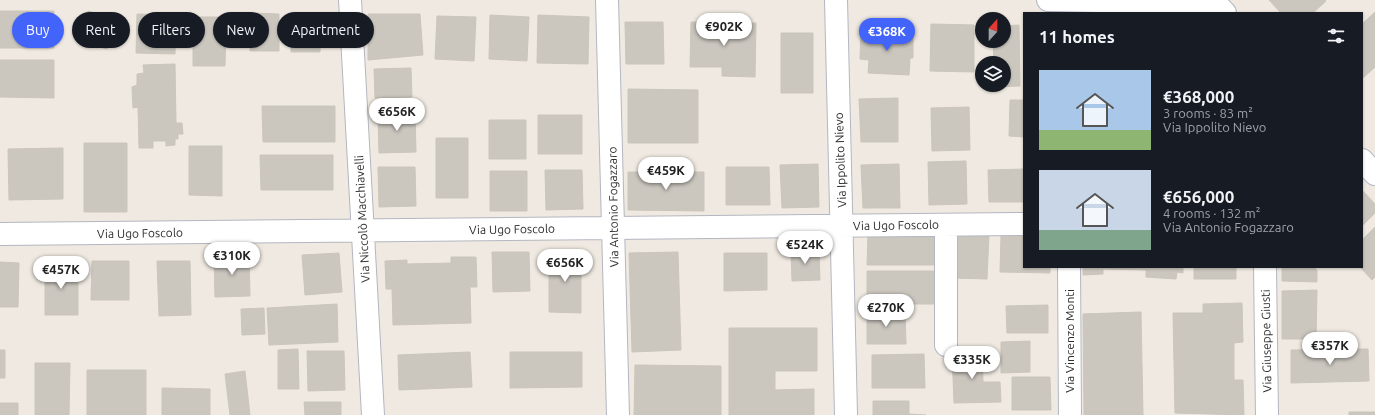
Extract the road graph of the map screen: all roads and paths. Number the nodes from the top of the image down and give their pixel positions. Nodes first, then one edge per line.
1 (350, 0) edge
2 (608, 0) edge
3 (836, 0) edge
4 (1048, 0) edge
5 (1218, 4) edge
6 (1363, 161) edge
7 (1375, 174) edge
8 (1023, 224) edge
9 (946, 225) junction
10 (841, 226) junction
11 (613, 228) junction
12 (363, 230) junction
13 (0, 234) edge
14 (1069, 268) edge
15 (1265, 268) edge
16 (946, 345) dead end
17 (374, 415) edge
18 (618, 415) edge
19 (846, 415) edge
20 (1070, 415) edge
21 (1267, 415) edge

1 - 12 street, Via Niccolò Macchiavelli
2 - 11 street, Via Antonio Fogazzaro
3 - 10 street, Via Ippolito Nievo
4 - 5 street
6 - 7 street
8 - 9 street, Via Ugo Foscolo
9 - 10 street, Via Ugo Foscolo
9 - 16 street
10 - 11 street, Via Ugo Foscolo
10 - 19 street, Via Ippolito Nievo
11 - 12 street, Via Ugo Foscolo
11 - 18 street, Via Antonio Fogazzaro
12 - 13 street, Via Ugo Foscolo
12 - 17 street, Via Niccolò Macchiavelli
14 - 20 street, Via Vincenzo Monti
15 - 21 street, Via Giuseppe Giusti

